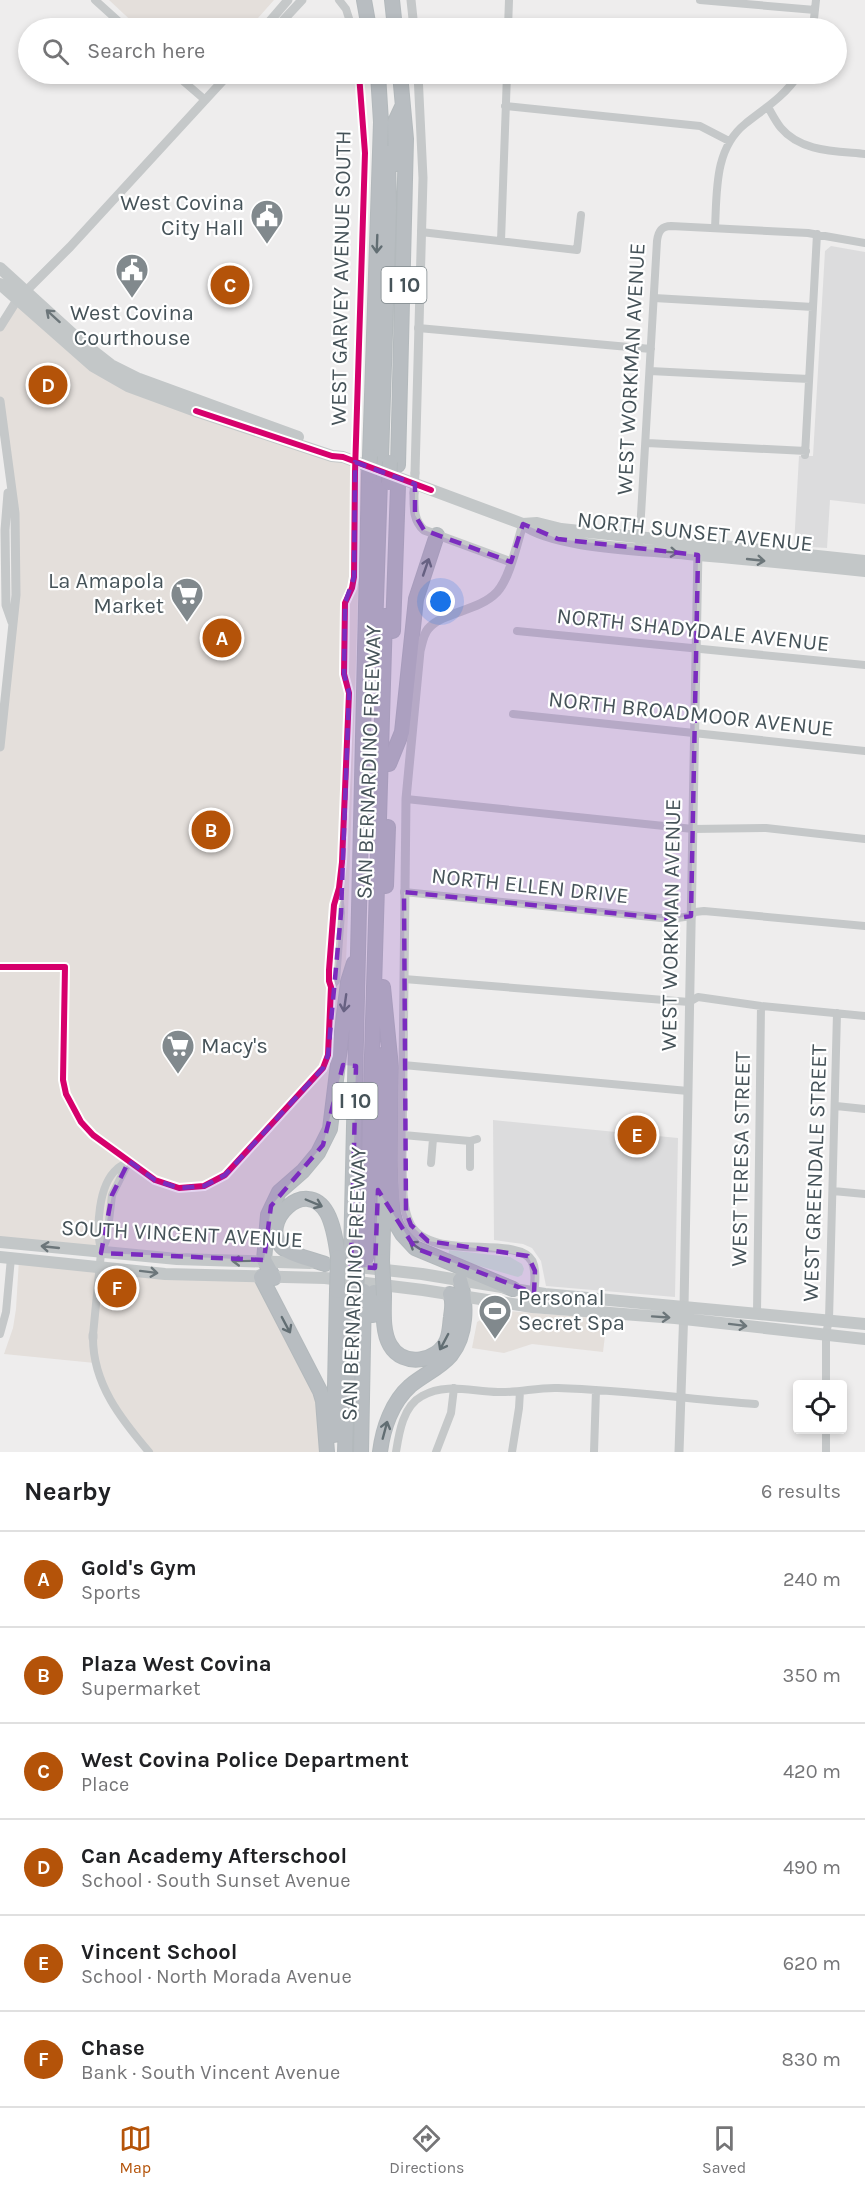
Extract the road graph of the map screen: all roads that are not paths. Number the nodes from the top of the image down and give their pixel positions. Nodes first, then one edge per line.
1 (95, 0) edge
2 (288, 0) edge
3 (302, 0) edge
4 (339, 0) edge
5 (364, 0) edge
6 (371, 0) edge
7 (392, 0) edge
8 (401, 0) edge
9 (411, 0) edge
10 (509, 0) edge
11 (700, 0) edge
12 (816, 0) edge
13 (815, 10) junction
14 (115, 18) edge
15 (273, 18) edge
16 (285, 18) edge
17 (349, 18) edge
18 (367, 18) edge
19 (373, 18) edge
20 (394, 18) edge
21 (403, 18) edge
22 (413, 18) edge
23 (508, 18) edge
24 (814, 18) edge
25 (187, 84) edge
26 (219, 84) edge
27 (360, 84) edge
28 (379, 84) edge
29 (402, 84) edge
30 (419, 84) edge
31 (506, 84) edge
32 (792, 84) edge
33 (204, 99) junction
34 (505, 106) junction
35 (768, 107) junction
36 (729, 141) junction
37 (865, 154) edge
38 (581, 215) dead end
39 (715, 228) junction
40 (422, 232) junction
41 (817, 234) junction
42 (501, 241) junction
43 (865, 243) edge
44 (0, 268) edge
45 (0, 284) edge
46 (22, 296) junction
47 (654, 298) junction
48 (813, 307) junction
49 (0, 327) edge
50 (418, 328) junction
51 (651, 349) junction
52 (650, 371) junction
53 (809, 379) junction
54 (0, 401) edge
55 (646, 443) junction
56 (384, 471) junction
57 (8, 490) junction
58 (523, 524) junction
59 (5, 530) junction
60 (437, 535) junction
61 (640, 544) junction
62 (698, 549) junction
63 (865, 561) edge
64 (511, 562) junction
65 (865, 572) edge
66 (16, 585) junction
67 (12, 622) junction
68 (518, 631) dead end
69 (696, 649) junction
70 (865, 665) edge
71 (513, 714) dead end
72 (694, 733) junction
73 (0, 747) edge
74 (865, 751) edge
75 (389, 765) junction
76 (406, 799) junction
77 (693, 829) junction
78 (865, 839) edge
79 (404, 892) junction
80 (691, 916) junction
81 (865, 926) edge
82 (359, 946) junction
83 (0, 967) edge
84 (404, 978) junction
85 (383, 987) junction
86 (689, 1002) junction
87 (761, 1006) junction
88 (837, 1012) junction
89 (865, 1016) edge
90 (403, 1065) junction
91 (688, 1091) junction
92 (836, 1106) junction
93 (865, 1109) edge
94 (403, 1135) junction
95 (433, 1138) junction
96 (129, 1161) junction
97 (431, 1163) dead end
98 (470, 1167) dead end
99 (833, 1191) junction
100 (865, 1194) edge
101 (0, 1242) edge
102 (101, 1253) junction
103 (6, 1258) edge
104 (264, 1260) junction
105 (357, 1260) junction
106 (99, 1266) junction
107 (267, 1278) junction
108 (460, 1280) junction
109 (513, 1289) junction
110 (361, 1290) junction
111 (534, 1293) junction
112 (450, 1294) junction
113 (465, 1297) junction
114 (532, 1307) junction
115 (684, 1313) junction
116 (757, 1313) junction
117 (829, 1320) junction
118 (865, 1324) edge
119 (0, 1334) edge
120 (826, 1334) junction
121 (865, 1339) edge
122 (826, 1380) edge
123 (454, 1388) junction
124 (596, 1390) junction
125 (520, 1391) junction
126 (680, 1398) junction
127 (755, 1404) dead end
128 (826, 1434) edge
129 (149, 1452) edge
130 (327, 1452) edge
131 (333, 1452) edge
132 (345, 1452) edge
133 (352, 1452) edge
134 (361, 1452) edge
135 (369, 1452) edge
136 (380, 1452) edge
137 (396, 1452) edge
138 (436, 1452) edge
139 (512, 1452) edge
140 (594, 1452) edge
141 (679, 1452) edge
142 (826, 1452) edge

1 - 14 street
2 - 15 street
3 - 16 street
4 - 17 street
5 - 18 highway
6 - 19 highway
7 - 20 highway
8 - 21 highway
9 - 22 street
10 - 23 street
11 - 13 street
12 - 13 street
13 - 24 street
25 - 33 street
26 - 33 street
27 - 96 street, WEST GARVEY AVENUE SOUTH, bridge
28 -> 56 highway, SAN BERNARDINO FREEWAY / I 10
29 - 56 highway, SAN BERNARDINO FREEWAY / I 10
30 - 40 street
31 - 34 street
32 - 35 street
33 - 46 street
34 - 36 street
34 - 42 street
35 - 36 street
35 - 37 street
36 - 39 street
38 - 42 street
39 - 41 street
39 - 47 street, WEST WORKMAN AVENUE
40 - 42 street
40 - 50 street
41 - 43 street
41 - 48 street
44 - 46 main road
45 - 46 main road
46 - 49 street
46 - 56 main road, NORTH SUNSET AVENUE
47 - 48 street
47 - 51 street, WEST WORKMAN AVENUE
48 - 53 street
50 - 51 street
50 - 60 street, bridge
51 - 52 street, WEST WORKMAN AVENUE
52 - 53 street
52 - 55 street, WEST WORKMAN AVENUE
53 - 55 street
54 - 57 street
55 - 61 street, WEST WORKMAN AVENUE
56 - 58 main road, NORTH SUNSET AVENUE
56 - 75 highway, SAN BERNARDINO FREEWAY / I 10
56 - 82 highway, SAN BERNARDINO FREEWAY / I 10
56 - 105 highway
57 - 59 street
57 - 66 street
58 - 61 main road, NORTH SUNSET AVENUE
58 - 64 street
59 - 66 street
59 - 67 street
60 - 64 street
75 -> 60 highway
61 - 62 main road, NORTH SUNSET AVENUE
62 - 63 main road, NORTH SUNSET AVENUE
62 -> 65 main road, NORTH SUNSET AVENUE
62 - 69 street, WEST WORKMAN AVENUE
64 - 76 street
66 - 67 street
67 - 73 street
68 - 69 street, NORTH SHADYDALE AVENUE
69 - 70 street, NORTH SHADYDALE AVENUE
69 - 72 street, WEST WORKMAN AVENUE
71 - 72 street, NORTH BROADMOOR AVENUE
72 - 74 street, NORTH BROADMOOR AVENUE
72 - 77 street, WEST WORKMAN AVENUE
75 - 85 highway, SAN BERNARDINO FREEWAY / I 10
76 - 77 street
76 - 79 street
77 - 78 street
77 - 80 street, WEST WORKMAN AVENUE
79 - 80 street, NORTH ELLEN DRIVE
79 - 84 street
80 - 81 street, NORTH ELLEN DRIVE
80 - 86 street, WEST WORKMAN AVENUE
82 -> 104 highway
82 - 105 highway, SAN BERNARDINO FREEWAY / I 10
83 - 96 street
84 - 86 street
84 - 90 street
85 - 105 highway, SAN BERNARDINO FREEWAY / I 10
109 -> 85 highway
86 - 87 street
86 - 91 street, WEST WORKMAN AVENUE
87 - 88 street
87 - 116 street, WEST TERESA STREET
88 - 89 street
88 - 92 street, WEST GREENDALE STREET
90 - 91 street
90 - 94 street
91 - 115 street, WEST WORKMAN AVENUE
92 - 93 street
92 - 99 street, WEST GREENDALE STREET
94 - 95 street
94 - 111 street
95 - 97 street
95 - 98 street
96 - 102 street
99 - 100 street
99 - 117 street, WEST GREENDALE STREET
102 -> 101 main road, SOUTH VINCENT AVENUE
104 -> 102 main road, SOUTH VINCENT AVENUE
102 - 106 street
103 - 106 main road, SOUTH VINCENT AVENUE
103 - 119 street
104 - 105 main road, SOUTH VINCENT AVENUE
104 - 107 highway
105 -> 105 highway
105 - 108 main road, SOUTH VINCENT AVENUE
105 - 110 highway, bridge
105 - 110 highway, SAN BERNARDINO FREEWAY / I 10
106 -> 107 main road, SOUTH VINCENT AVENUE
106 - 129 street
107 - 110 main road, SOUTH VINCENT AVENUE
107 -> 130 highway
108 - 109 main road, SOUTH VINCENT AVENUE
108 - 113 highway
109 - 111 main road, SOUTH VINCENT AVENUE
110 - 112 main road, SOUTH VINCENT AVENUE
112 -> 110 highway
110 - 131 highway
110 - 132 highway, SAN BERNARDINO FREEWAY / I 10
110 - 133 highway
110 - 134 highway
110 - 135 highway, SAN BERNARDINO FREEWAY / I 10
111 - 114 street
111 - 115 main road, SOUTH VINCENT AVENUE
112 - 113 main road, SOUTH VINCENT AVENUE
113 - 114 main road, SOUTH VINCENT AVENUE
136 -> 113 highway
114 -> 115 main road, SOUTH VINCENT AVENUE
115 - 116 main road
115 -> 120 main road
115 - 126 street, WEST WORKMAN AVENUE
116 - 117 main road
117 - 118 main road
117 - 120 street, WEST GREENDALE STREET
120 - 121 main road
120 - 122 street, WEST GREENDALE STREET
123 - 125 street
123 - 137 street
123 - 138 street
124 - 125 street
124 - 126 street
124 - 140 street
125 - 139 street
126 - 127 street
126 - 141 street, WEST WORKMAN AVENUE
128 - 142 street

